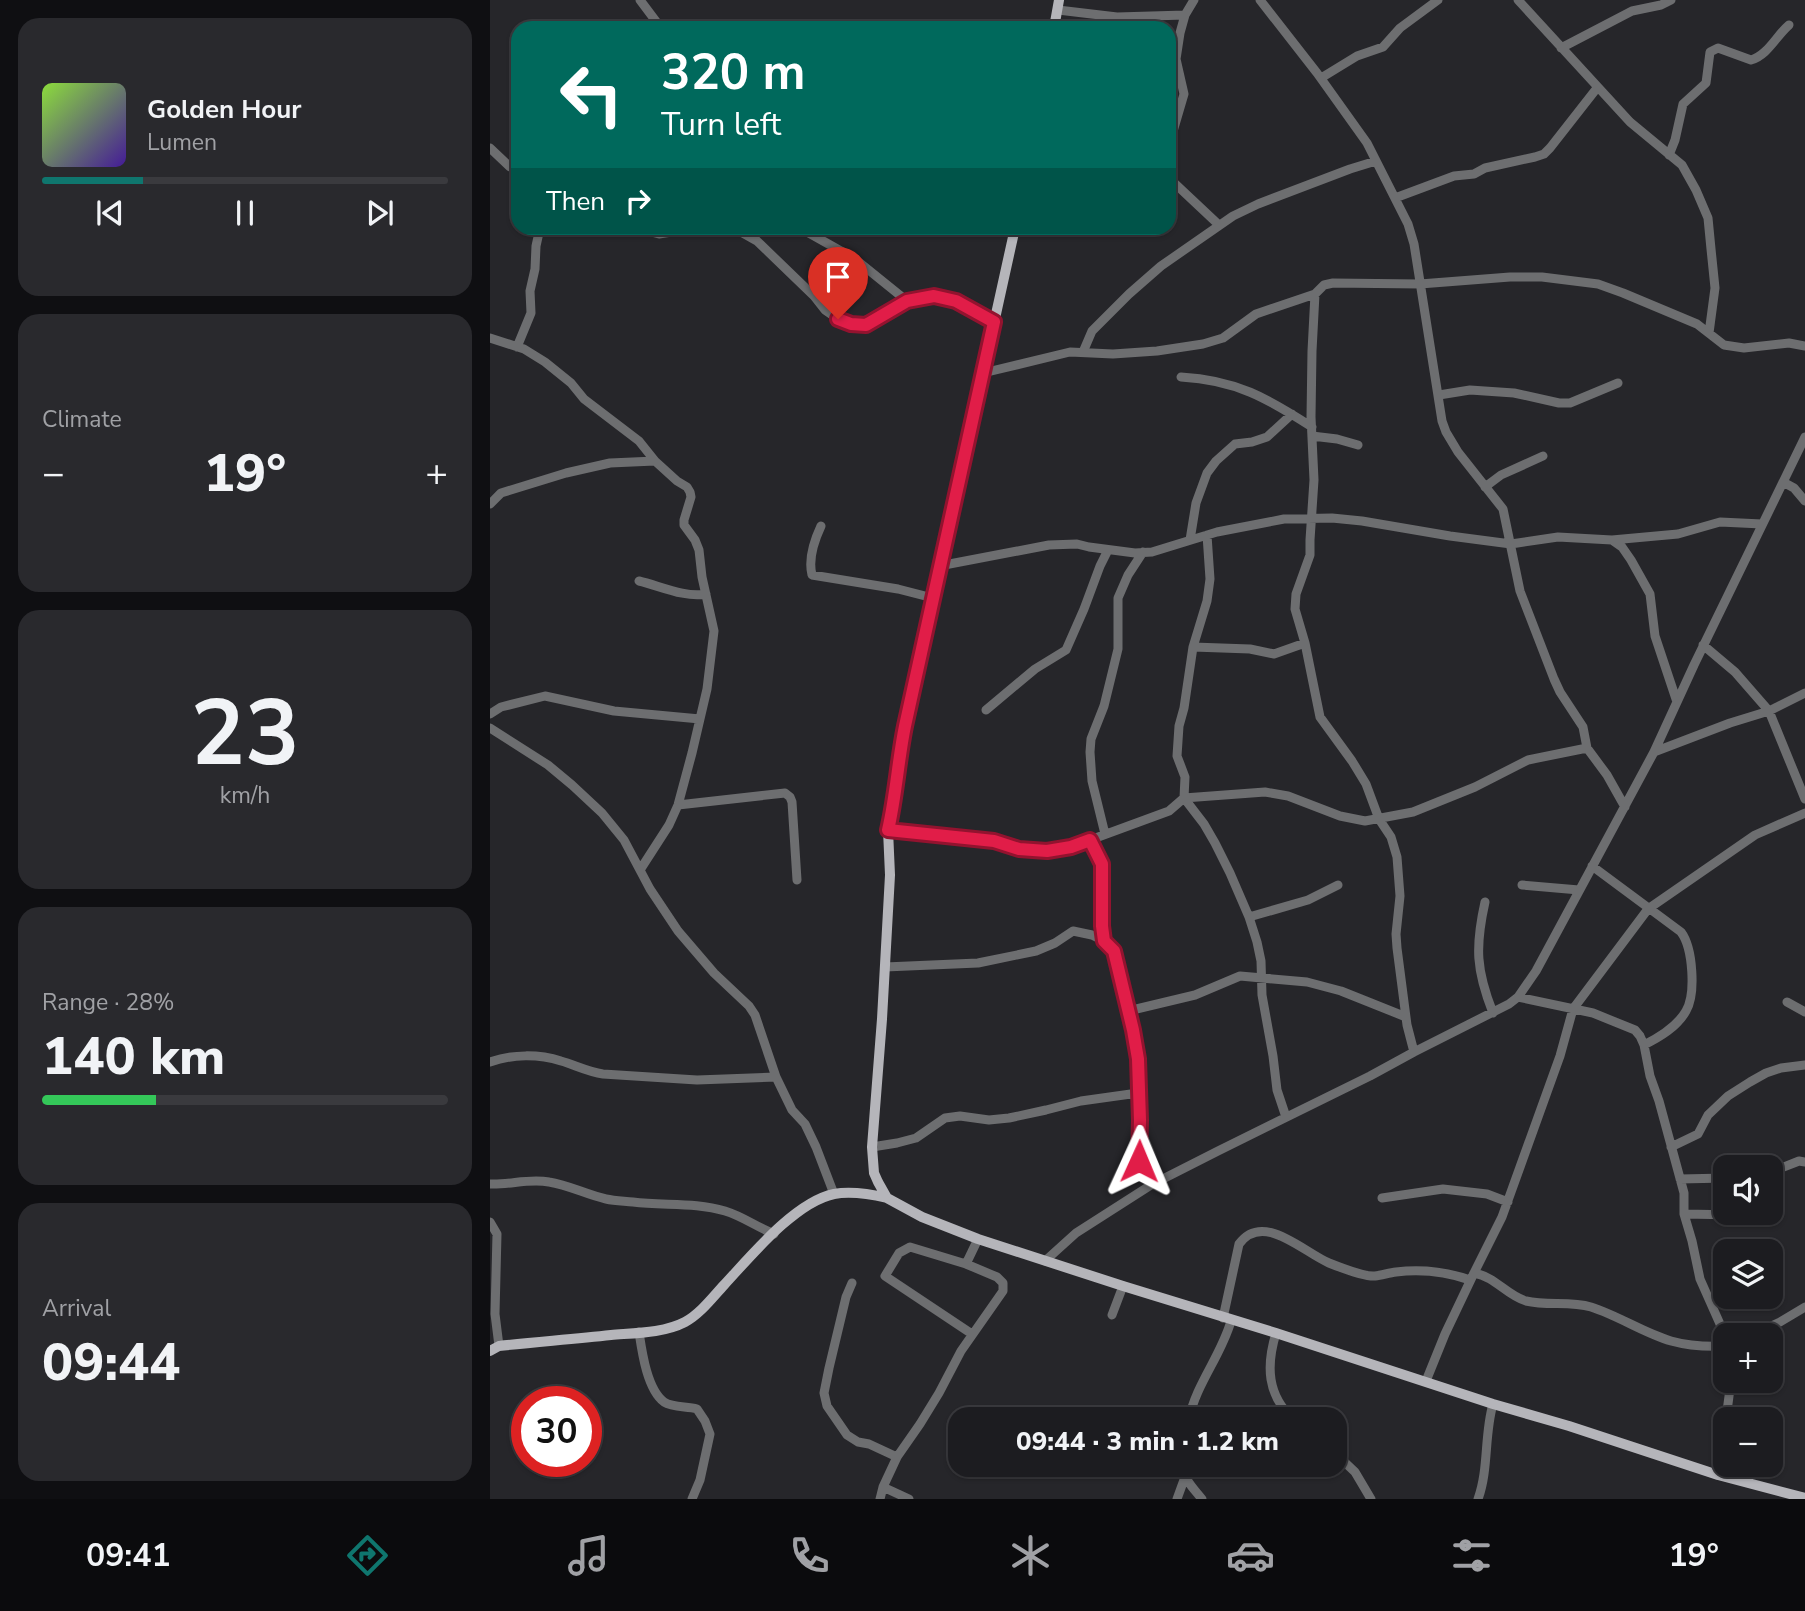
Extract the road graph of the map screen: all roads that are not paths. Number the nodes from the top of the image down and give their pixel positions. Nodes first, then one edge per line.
1 (640, 0) edge
2 (1194, 0) edge
3 (1260, 0) edge
4 (1438, 0) edge
5 (1518, 0) edge
6 (1671, 0) edge
7 (1059, 5) edge
8 (1185, 15) junction
9 (656, 21) edge
10 (1789, 25) dead end
11 (1561, 48) junction
12 (1176, 59) edge
13 (1176, 59) edge
14 (1321, 78) junction
15 (1597, 89) junction
16 (1176, 121) edge
17 (490, 148) edge
18 (1669, 155) junction
19 (1376, 161) junction
20 (511, 167) edge
21 (1176, 185) edge
22 (1395, 198) junction
23 (1219, 225) junction
24 (538, 235) edge
25 (746, 235) edge
26 (812, 235) edge
27 (1013, 235) edge
28 (1420, 284) junction
29 (1315, 294) junction
30 (907, 301) junction
31 (994, 322) junction
32 (1709, 333) junction
33 (490, 338) edge
34 (517, 346) junction
35 (1805, 346) edge
36 (1083, 352) junction
37 (983, 373) junction
38 (1181, 377) dead end
39 (1618, 383) dead end
40 (1439, 395) junction
41 (1292, 414) junction
42 (1312, 431) junction
43 (1805, 437) edge
44 (1358, 445) dead end
45 (1543, 456) dead end
46 (655, 461) junction
47 (1783, 482) junction
48 (1485, 487) junction
49 (1805, 501) edge
50 (490, 504) edge
51 (1311, 518) junction
52 (1762, 524) junction
53 (821, 526) dead end
54 (1207, 535) junction
55 (1190, 540) junction
56 (1612, 540) junction
57 (1511, 544) junction
58 (1108, 550) junction
59 (1143, 552) junction
60 (939, 566) junction
61 (639, 581) dead end
62 (706, 594) junction
63 (933, 597) junction
64 (1306, 643) junction
65 (1703, 645) junction
66 (1193, 647) junction
67 (1805, 693) edge
68 (1677, 702) junction
69 (986, 709) dead end
70 (1769, 711) junction
71 (490, 714) edge
72 (700, 719) junction
73 (490, 728) edge
74 (1587, 748) junction
75 (1654, 752) junction
76 (1184, 799) junction
77 (1805, 799) edge
78 (678, 804) junction
79 (1625, 807) junction
80 (1805, 814) edge
81 (1379, 819) junction
82 (888, 830) junction
83 (1105, 834) junction
84 (1090, 840) junction
85 (1592, 866) junction
86 (640, 870) junction
87 (797, 880) dead end
88 (1338, 885) dead end
89 (1522, 885) dead end
90 (1580, 890) junction
91 (1485, 902) dead end
92 (1648, 909) junction
93 (1249, 917) junction
94 (1104, 941) junction
95 (885, 967) junction
96 (1262, 978) junction
97 (1518, 997) junction
98 (1787, 1002) dead end
99 (1573, 1009) junction
100 (1128, 1011) junction
101 (1805, 1012) edge
102 (1493, 1013) junction
103 (1406, 1017) junction
104 (1644, 1045) junction
105 (1414, 1052) junction
106 (490, 1062) edge
107 (1805, 1065) edge
108 (776, 1077) junction
109 (1138, 1093) junction
110 (1286, 1117) junction
111 (872, 1147) junction
112 (1671, 1147) junction
113 (1805, 1162) edge
114 (1783, 1167) edge
115 (1713, 1178) edge
116 (1680, 1179) junction
117 (490, 1184) edge
118 (1151, 1185) junction
119 (834, 1194) junction
120 (887, 1198) junction
121 (1382, 1198) dead end
122 (1508, 1202) junction
123 (1684, 1214) junction
124 (1713, 1215) edge
125 (491, 1225) edge
126 (774, 1234) junction
127 (978, 1239) junction
128 (1045, 1261) junction
129 (966, 1264) junction
130 (1472, 1277) junction
131 (852, 1283) dead end
132 (1123, 1286) junction
133 (1805, 1307) edge
134 (1112, 1315) dead end
135 (1227, 1319) junction
136 (1720, 1323) edge
137 (1778, 1323) edge
138 (639, 1332) junction
139 (972, 1334) junction
140 (1276, 1334) junction
141 (1713, 1347) edge
142 (495, 1348) edge
143 (1426, 1381) junction
144 (1493, 1404) junction
145 (1193, 1407) edge
146 (1280, 1407) edge
147 (897, 1457) junction
148 (1347, 1465) edge
149 (1713, 1473) edge
150 (1185, 1477) joint
151 (1726, 1477) edge
152 (883, 1487) junction
153 (1805, 1498) edge
154 (692, 1499) edge
155 (880, 1499) edge
156 (909, 1499) edge
157 (1177, 1499) edge
158 (1202, 1499) edge
159 (1371, 1499) edge
160 (1478, 1499) edge

1 - 9 street
2 - 8 street
3 - 14 street
4 - 14 street
5 - 11 street
6 - 11 street
7 - 8 street
8 - 12 street
10 - 18 street
11 - 15 street
13 - 16 street
14 - 19 street
15 - 18 street
15 - 22 street
17 - 20 street
18 - 32 street
19 - 22 street
19 - 23 street
21 - 23 street
22 - 28 street
23 - 36 street
24 - 34 street
25 - 30 street
26 - 30 street
27 - 31 main road
28 - 29 street
28 - 32 street
28 - 40 street
29 - 36 street
29 - 42 street
30 - 31 street
31 - 37 main road
32 - 35 street
33 - 34 street
34 - 46 street
36 - 37 street
37 - 60 main road
38 - 41 street
39 - 40 street
40 - 48 street
41 - 42 street
41 - 55 street
42 - 44 street
42 - 51 street
43 - 47 street
45 - 48 street
46 - 50 street
46 - 62 street
47 - 49 street
47 - 52 street
48 - 57 street
51 - 54 street
51 - 57 street
51 - 64 street
52 - 56 street
52 - 65 street
53 - 63 street
54 - 55 street
54 - 66 street
55 - 59 street
56 - 57 street
56 - 68 street
57 - 74 street
58 - 59 street
58 - 60 street
58 - 69 street
59 - 83 street
60 - 63 main road
61 - 62 street
62 - 72 street
63 - 82 main road
64 - 66 street
64 - 81 street
65 - 68 street
65 - 70 street
66 - 76 street
67 - 70 street
68 - 75 street
70 - 75 street
70 - 77 street
71 - 72 street
72 - 78 street
73 - 86 street
74 - 79 street
74 - 81 street
75 - 79 street
76 - 81 street
76 - 83 street
76 - 93 street
78 - 86 street
78 - 87 street
79 - 85 street
80 - 92 street
81 - 103 street
82 - 84 street
82 - 95 main road
83 - 84 street
84 - 94 street
85 - 90 street
85 - 92 street
86 - 108 street
88 - 93 street
89 - 90 street
90 - 97 street
91 - 102 street
92 - 99 street
92 - 104 street
93 - 96 street
94 - 95 street
94 - 100 street
95 - 111 main road
96 - 100 street
96 - 103 street
96 - 110 street
97 - 99 street
97 - 102 street
98 - 101 street
99 - 104 street
99 - 122 street
100 - 109 street
102 - 105 street
103 - 105 street
104 - 112 street
105 - 110 street
106 - 108 street
107 - 112 street
108 - 119 street
109 - 111 street
109 - 118 street
110 - 118 street
111 - 120 main road
112 - 116 street
113 - 114 street
115 - 116 street
116 - 123 street
117 - 126 street
118 - 128 street
119 - 120 main road
119 - 126 main road
120 - 127 main road
121 - 122 street
122 - 130 street
123 - 124 street
123 - 136 street
125 - 142 street
126 - 138 main road
127 - 128 main road
127 - 129 street
128 - 132 main road
129 - 139 street
129 - 139 street
130 - 135 street
130 - 141 street
130 - 143 street
131 - 147 street
132 - 134 street
132 - 135 main road
133 - 137 street
135 - 140 main road
135 - 145 street
138 - 142 main road
138 - 154 street
139 - 147 street
140 - 143 main road
140 - 146 street
143 - 144 main road
144 - 149 main road
144 - 160 street
147 - 152 street
148 - 159 street
150 - 157 street
150 - 158 street
151 - 153 main road
152 - 155 street
152 - 156 street

